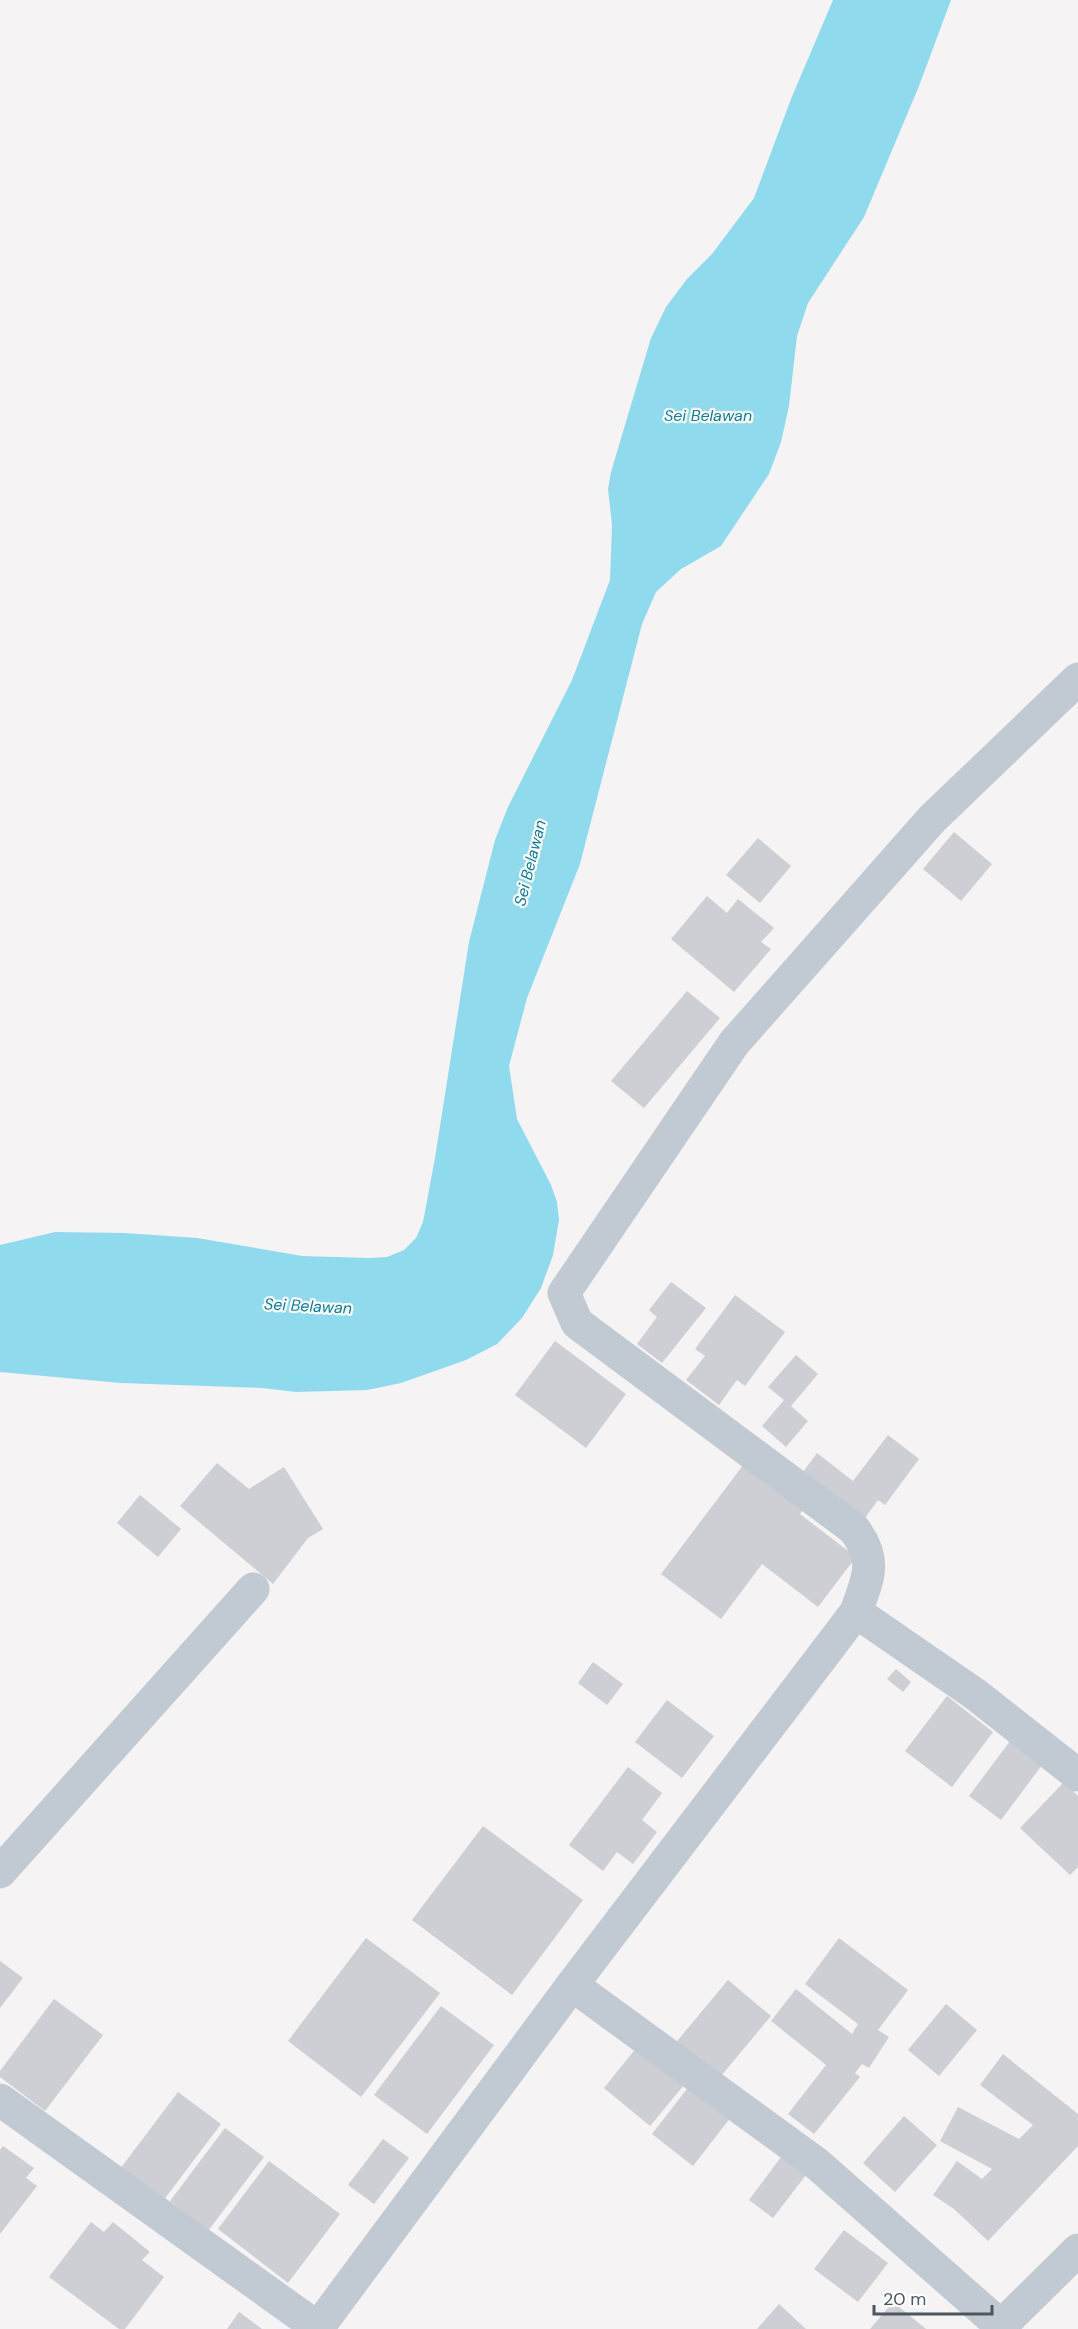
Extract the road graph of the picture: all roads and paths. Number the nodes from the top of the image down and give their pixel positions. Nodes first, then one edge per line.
1 (1078, 679) edge
2 (253, 1589) dead end
3 (856, 1612) junction
4 (1078, 1775) edge
5 (0, 1872) edge
6 (572, 1985) junction
7 (0, 2100) edge
8 (1078, 2250) edge
9 (999, 2328) edge
10 (318, 2329) edge

1 - 3 street
2 - 5 street
3 - 4 street
3 - 6 street
6 - 9 street
6 - 10 street
7 - 10 street
8 - 9 street

